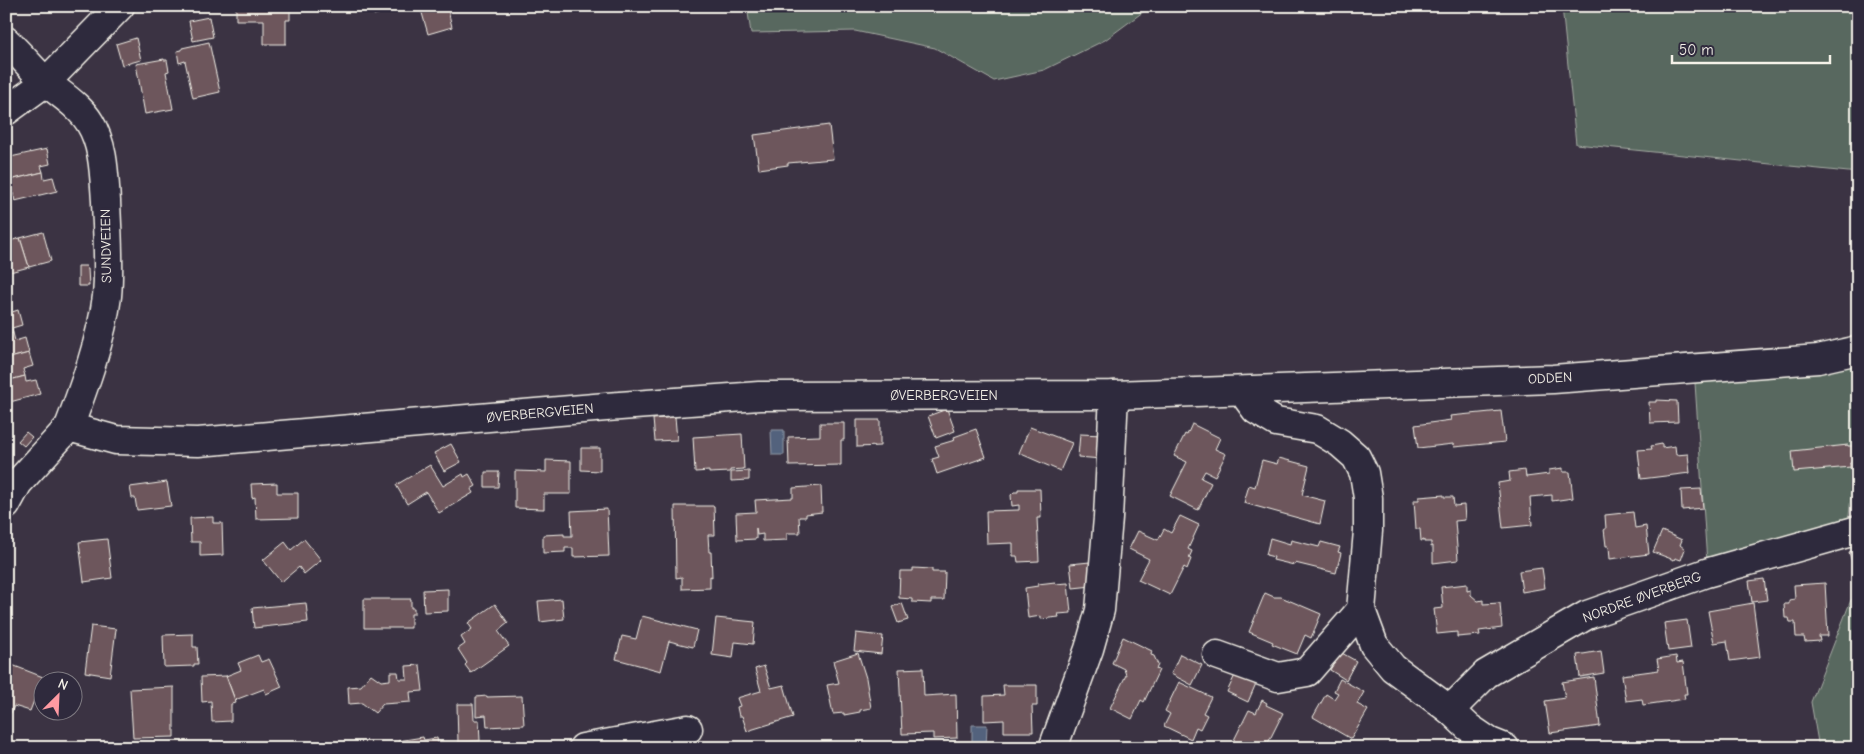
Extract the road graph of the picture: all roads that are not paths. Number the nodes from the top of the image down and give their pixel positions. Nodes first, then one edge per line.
1 (120, 6) edge
2 (6, 41) edge
3 (46, 82) junction
4 (6, 111) edge
5 (1858, 350) edge
6 (1242, 391) junction
7 (1114, 395) junction
8 (69, 427) junction
9 (10, 489) edge
10 (1858, 530) edge
11 (1361, 610) junction
12 (1217, 655) dead end
13 (1450, 710) junction
14 (688, 728) dead end
15 (583, 748) edge
16 (1054, 748) edge
17 (1505, 748) edge

1 - 3 street
2 - 3 street, SUNDVEIEN
3 - 4 street
3 - 8 street, SUNDVEIEN
5 - 6 street, ODDEN
6 - 7 street, ØVERBERGVEIEN
6 - 11 street
7 - 8 street, ØVERBERGVEIEN
7 - 16 street
8 - 9 street
10 - 13 street, NORDRE ØVERBERG
11 - 12 street
11 - 13 street
13 - 17 street
14 - 15 street

